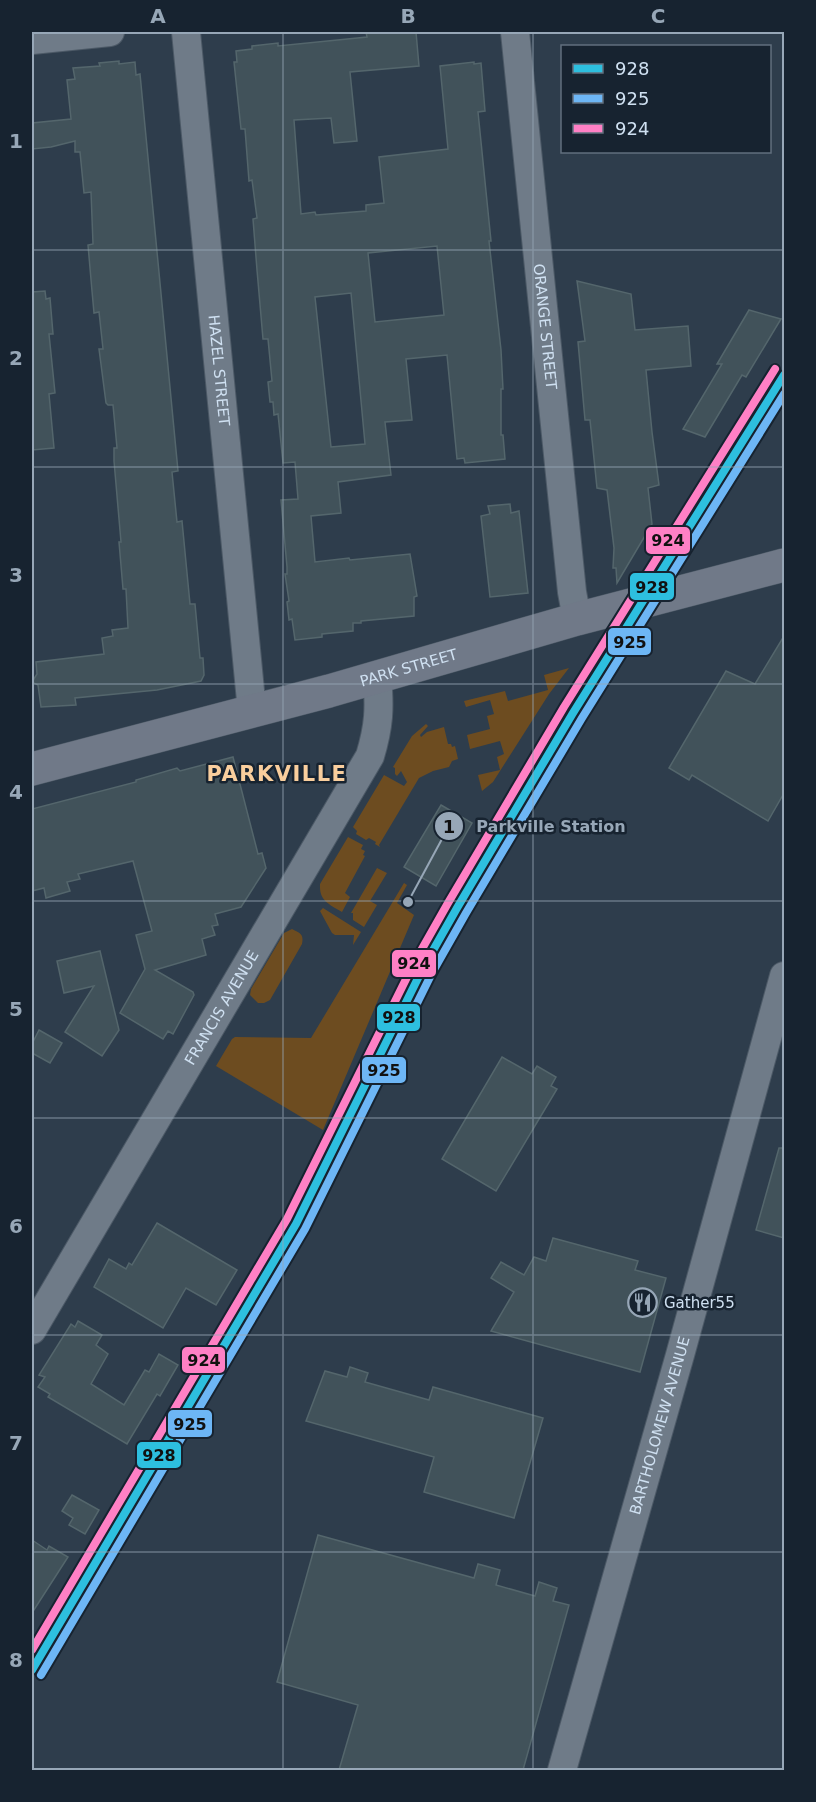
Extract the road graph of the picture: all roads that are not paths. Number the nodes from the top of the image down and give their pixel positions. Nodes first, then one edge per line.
1 (110, 32) edge
2 (186, 32) edge
3 (515, 32) edge
4 (32, 40) edge
5 (784, 566) edge
6 (577, 620) junction
7 (377, 677) junction
8 (252, 711) junction
9 (32, 769) edge
10 (784, 976) edge
11 (32, 1330) edge
12 (562, 1770) edge

1 - 4 street
2 - 8 street, HAZEL STREET
3 - 6 street, ORANGE STREET
5 - 6 main road, PARK STREET
6 - 7 main road, PARK STREET
7 - 8 main road, PARK STREET
7 - 11 street, FRANCIS AVENUE
8 - 9 main road, PARK STREET
10 - 12 street, BARTHOLOMEW AVENUE

